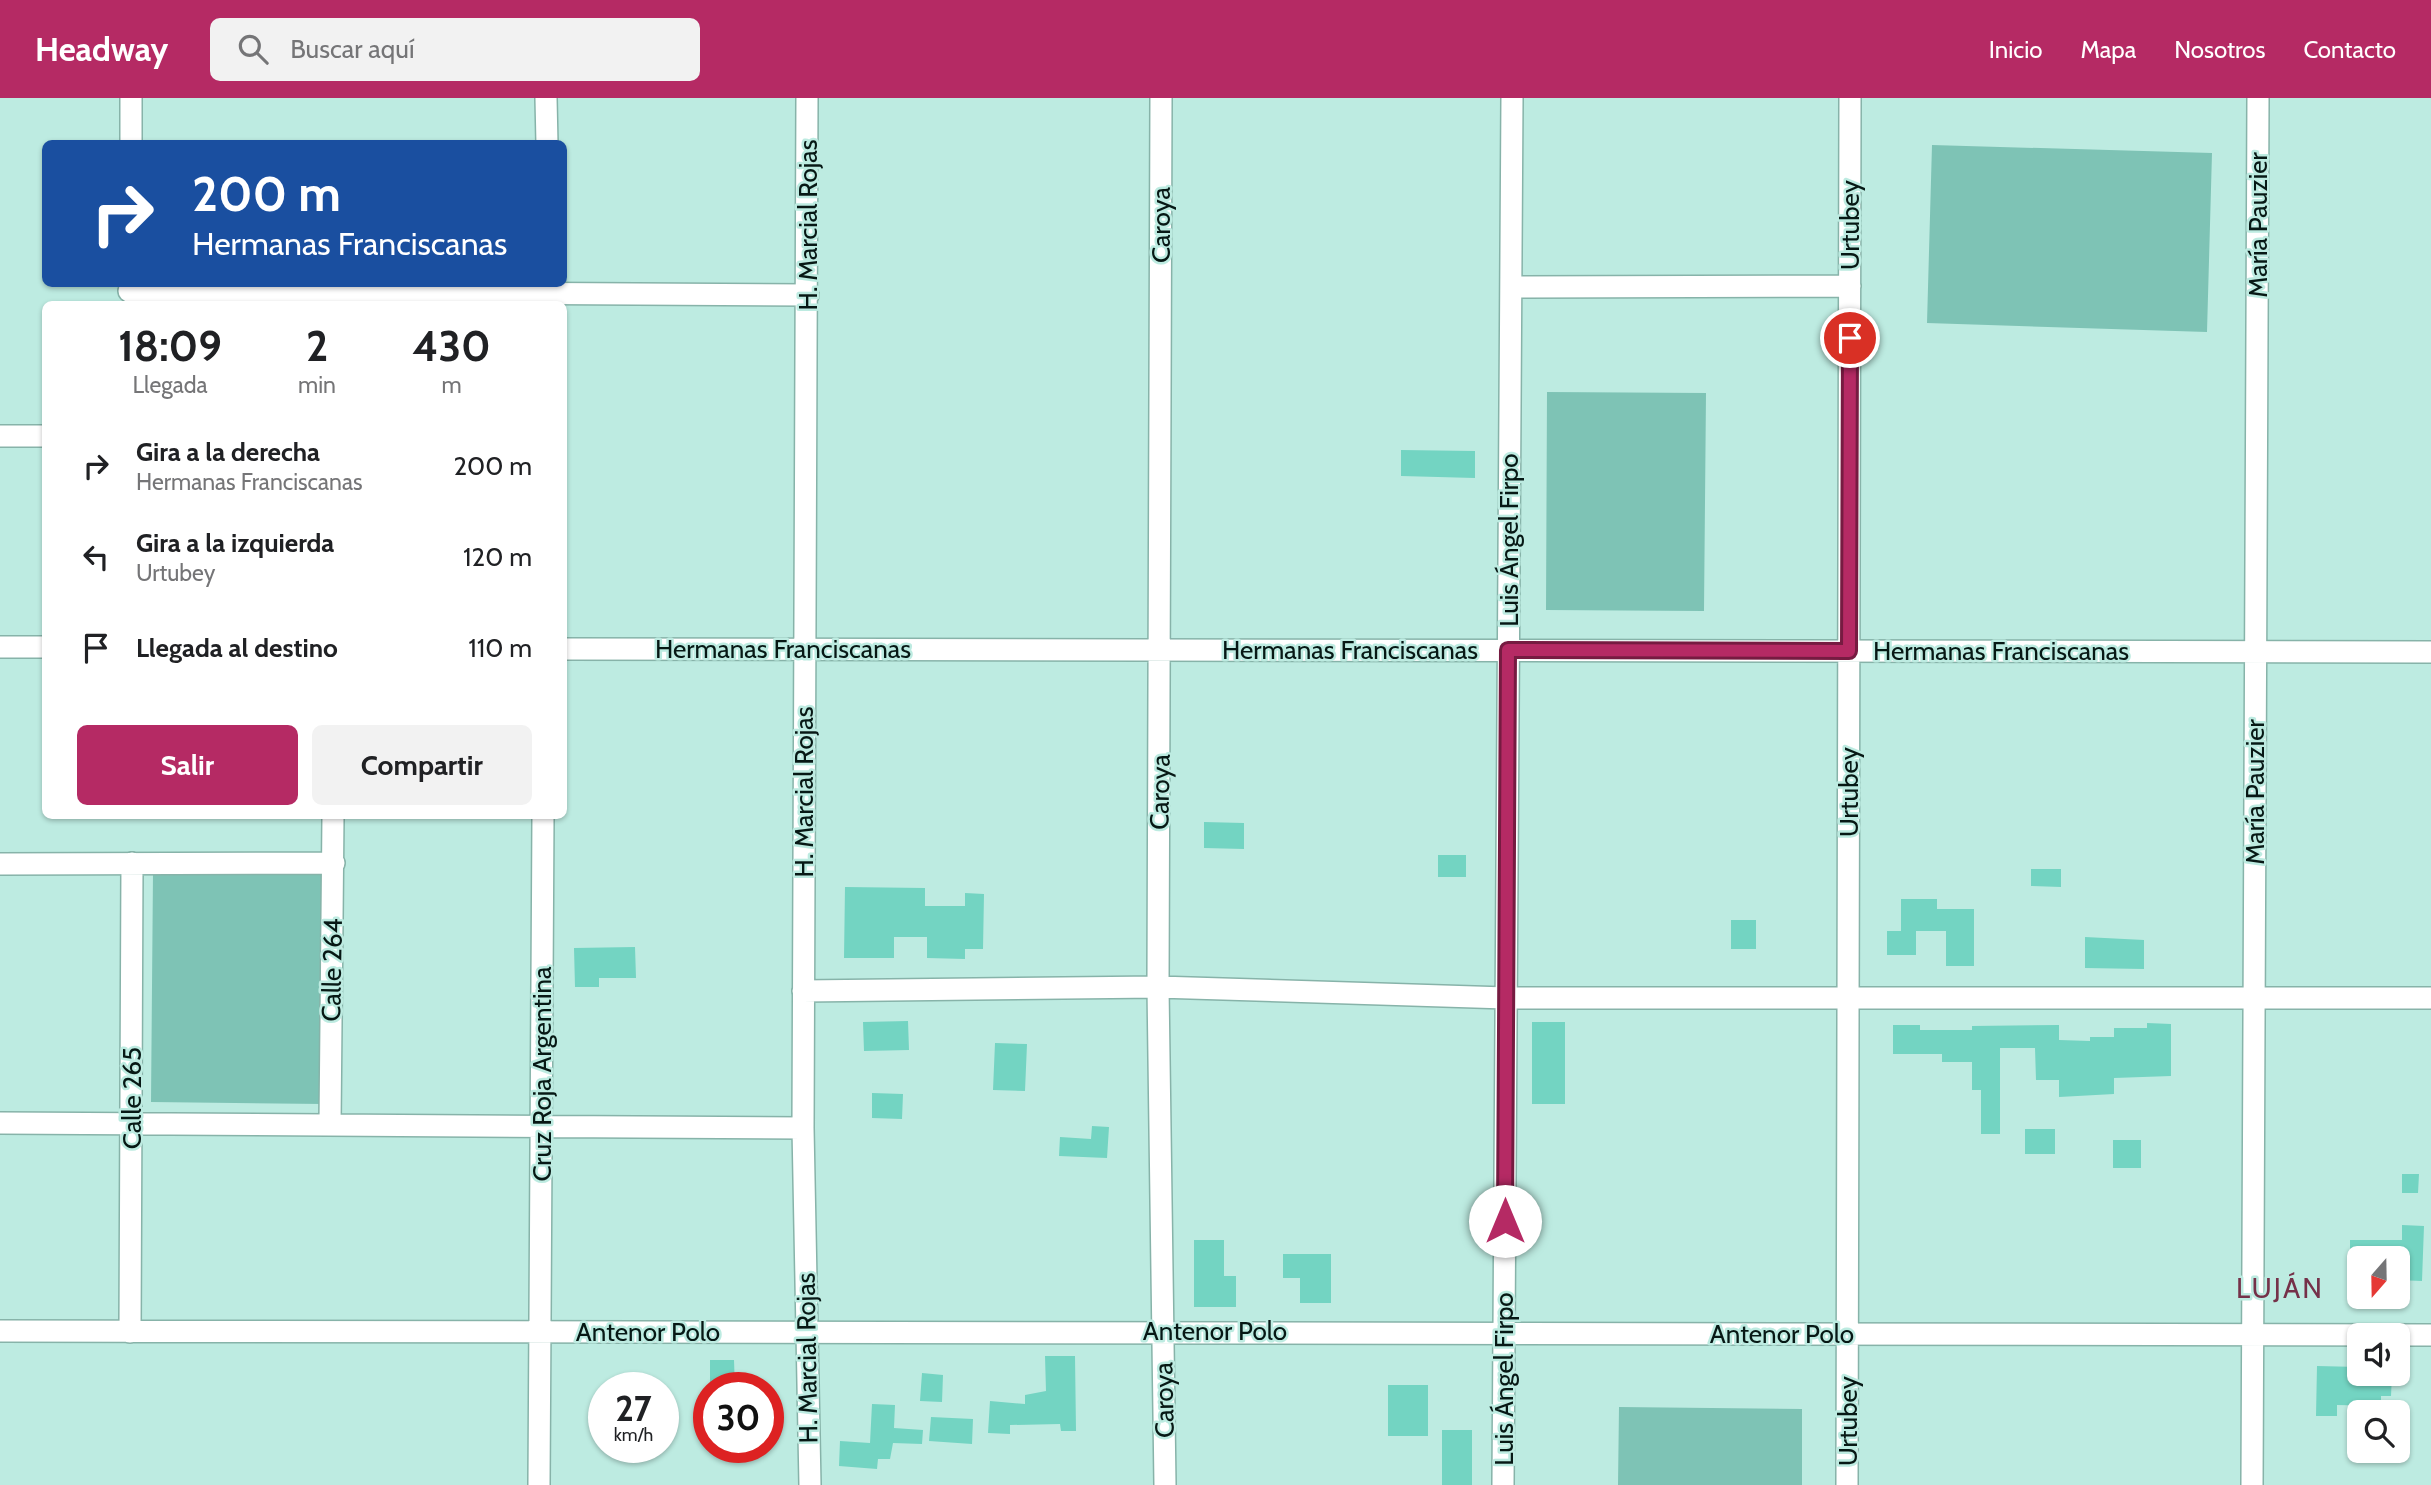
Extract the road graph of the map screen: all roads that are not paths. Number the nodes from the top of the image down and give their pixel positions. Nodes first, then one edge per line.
1 (131, 98) edge
2 (546, 98) edge
3 (807, 98) edge
4 (1161, 98) edge
5 (1512, 98) edge
6 (1850, 98) edge
7 (2258, 98) edge
8 (131, 140) edge
9 (547, 140) edge
10 (1850, 286) junction
11 (1511, 287) junction
12 (129, 293) edge
13 (547, 294) edge
14 (808, 295) junction
15 (335, 298) edge
16 (0, 436) edge
17 (42, 436) edge
18 (0, 648) edge
19 (42, 648) edge
20 (567, 649) edge
21 (805, 649) junction
22 (1161, 650) junction
23 (1508, 650) junction
24 (1849, 651) junction
25 (2256, 651) junction
26 (2431, 652) edge
27 (333, 819) edge
28 (543, 819) edge
29 (132, 863) junction
30 (334, 863) junction
31 (0, 864) edge
32 (1158, 987) junction
33 (803, 991) junction
34 (2254, 997) junction
35 (1506, 998) junction
36 (1849, 998) junction
37 (2431, 998) edge
38 (0, 1123) edge
39 (133, 1123) junction
40 (330, 1124) junction
41 (541, 1128) junction
42 (803, 1128) junction
43 (0, 1331) edge
44 (806, 1331) junction
45 (1163, 1331) junction
46 (130, 1332) junction
47 (540, 1332) junction
48 (1504, 1333) junction
49 (1848, 1334) junction
50 (2252, 1334) junction
51 (2431, 1335) edge
52 (539, 1485) edge
53 (810, 1485) edge
54 (1165, 1485) edge
55 (1503, 1485) edge
56 (1847, 1485) edge
57 (2252, 1485) edge

1 - 8 street
2 - 9 street
3 - 14 street, H. Marcial Rojas
4 - 22 street, Caroya
5 - 11 street, Luis Ángel Firpo
6 - 10 street, Urtubey
7 - 25 street, María Pauzier
10 - 11 street
10 - 24 street, Urtubey
11 - 23 street, Luis Ángel Firpo
12 - 15 street
13 - 14 street
13 - 15 street
14 - 21 street, H. Marcial Rojas
16 - 17 street
18 - 19 street
20 - 21 street, Hermanas Franciscanas
21 - 22 street, Hermanas Franciscanas
21 - 33 street, H. Marcial Rojas
22 - 23 street, Hermanas Franciscanas
22 - 32 street, Caroya
23 - 24 street, Hermanas Franciscanas
23 - 35 street, Luis Ángel Firpo
24 - 25 street, Hermanas Franciscanas
24 - 36 street, Urtubey
25 - 26 street, Hermanas Franciscanas
25 - 34 street, María Pauzier
27 - 30 street, Calle 264
28 - 41 street, Cruz Roja Argentina
29 - 30 street
29 - 31 street
29 - 39 street, Calle 265
30 - 40 street, Calle 264
32 - 33 street
32 - 35 street
32 - 45 street, Caroya
33 - 42 street, H. Marcial Rojas
34 - 36 street
34 - 37 street
34 - 50 street, María Pauzier
35 - 36 street
35 - 48 street, Luis Ángel Firpo
36 - 49 street, Urtubey
38 - 39 street
39 - 40 street
39 - 46 street, Calle 265
40 - 41 street
41 - 42 street
41 - 47 street, Cruz Roja Argentina
42 - 44 street, H. Marcial Rojas
43 - 46 street, Antenor Polo
44 - 45 street, Antenor Polo
44 - 47 street, Antenor Polo
44 - 53 street, H. Marcial Rojas
45 - 48 street, Antenor Polo
45 - 54 street, Caroya
46 - 47 street, Antenor Polo
47 - 52 street, Cruz Roja Argentina
48 - 49 street, Antenor Polo
48 - 55 street, Luis Ángel Firpo
49 - 50 street, Antenor Polo
49 - 56 street, Urtubey
50 - 51 street, Antenor Polo
50 - 57 street, María Pauzier

